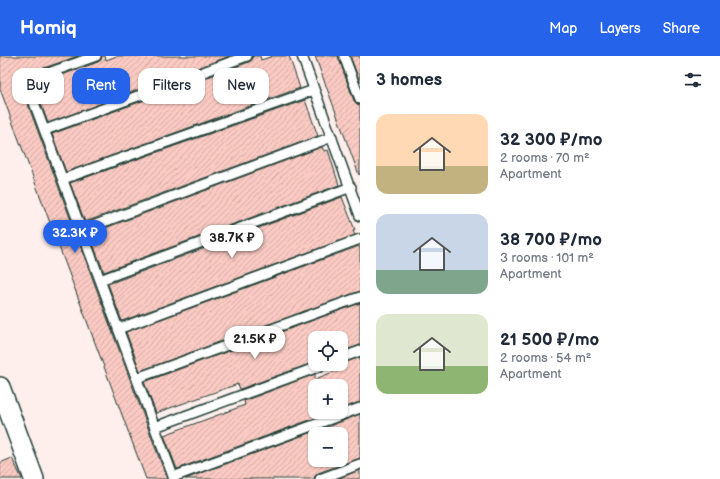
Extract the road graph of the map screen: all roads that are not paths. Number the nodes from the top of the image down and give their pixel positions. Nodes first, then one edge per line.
1 (96, 56) edge
2 (247, 56) edge
3 (302, 56) edge
4 (344, 56) edge
5 (314, 90) junction
6 (360, 99) edge
7 (45, 130) junction
8 (332, 137) junction
9 (63, 180) junction
10 (350, 188) junction
11 (360, 216) edge
12 (82, 230) junction
13 (360, 239) edge
14 (100, 280) junction
15 (360, 296) edge
16 (118, 328) junction
17 (360, 352) edge
18 (348, 356) edge
19 (308, 371) edge
20 (137, 378) junction
21 (0, 387) edge
22 (360, 408) edge
23 (155, 427) junction
24 (360, 464) edge
25 (174, 478) edge
26 (34, 479) edge
27 (320, 479) edge

1 - 7 lane
2 - 7 lane
3 - 5 lane
4 - 6 lane
5 - 8 lane
5 - 9 lane
7 - 9 lane
8 - 10 lane
8 - 12 lane
9 - 12 lane
10 - 11 lane
10 - 14 lane
12 - 14 lane
13 - 16 lane
14 - 16 lane
15 - 20 lane
16 - 20 lane
17 - 18 lane
19 - 23 lane
20 - 23 lane
21 - 26 street
22 - 25 lane
23 - 25 lane
24 - 27 lane

